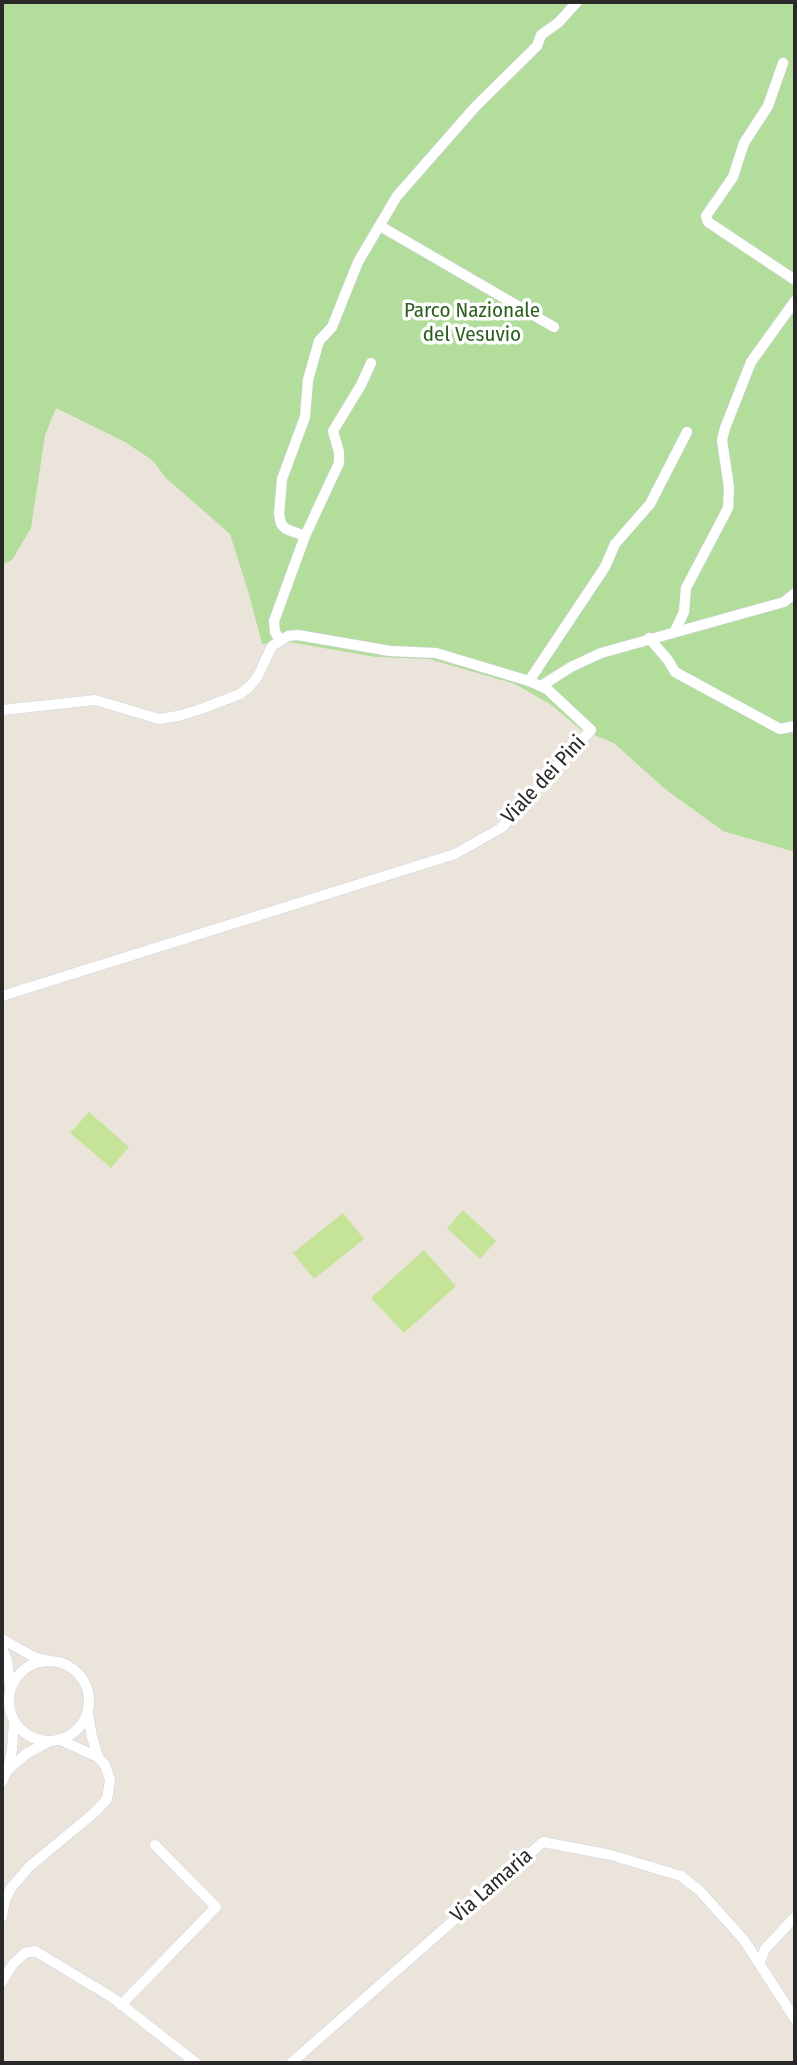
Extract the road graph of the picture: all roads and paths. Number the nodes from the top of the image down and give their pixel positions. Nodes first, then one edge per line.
1 (577, 2) edge
2 (783, 63) dead end
3 (380, 226) junction
4 (795, 280) edge
5 (795, 301) edge
6 (554, 327) dead end
7 (371, 363) dead end
8 (687, 432) dead end
9 (305, 536) junction
10 (794, 595) edge
11 (675, 631) junction
12 (649, 638) junction
13 (280, 640) junction
14 (529, 681) junction
15 (541, 686) junction
16 (2, 710) edge
17 (795, 726) edge
18 (2, 996) edge
19 (2, 1639) edge
20 (2, 1648) edge
21 (50, 1661) junction
22 (10, 1691) junction
23 (88, 1712) junction
24 (14, 1721) junction
25 (55, 1740) junction
26 (98, 1757) junction
27 (8, 1769) junction
28 (2, 1782) edge
29 (155, 1845) dead end
30 (2, 1917) edge
31 (795, 1917) edge
32 (760, 1962) junction
33 (2, 1980) edge
34 (121, 2005) junction
35 (795, 2019) edge
36 (196, 2063) edge
37 (291, 2063) edge

1 - 3 street
2 - 4 street
3 - 6 street
3 - 9 street
5 - 11 street
7 - 9 street
8 - 14 street
9 - 13 street
10 - 11 street
11 - 12 street
12 - 15 street
12 - 17 street
13 - 14 street, Viale dei Pini
13 - 16 street
14 - 15 street, Viale dei Pini
15 - 18 street, Viale dei Pini
19 - 21 street
20 - 22 street
21 - 22 street
21 - 23 street
22 - 24 street
23 - 25 street
23 - 26 street
24 - 25 street
24 - 27 street
25 - 26 street
25 - 27 street
26 - 30 street
27 - 28 street
29 - 34 street
31 - 32 street
32 - 35 street, Via Lamaria
32 - 37 street, Via Lamaria
33 - 34 street
34 - 36 street

